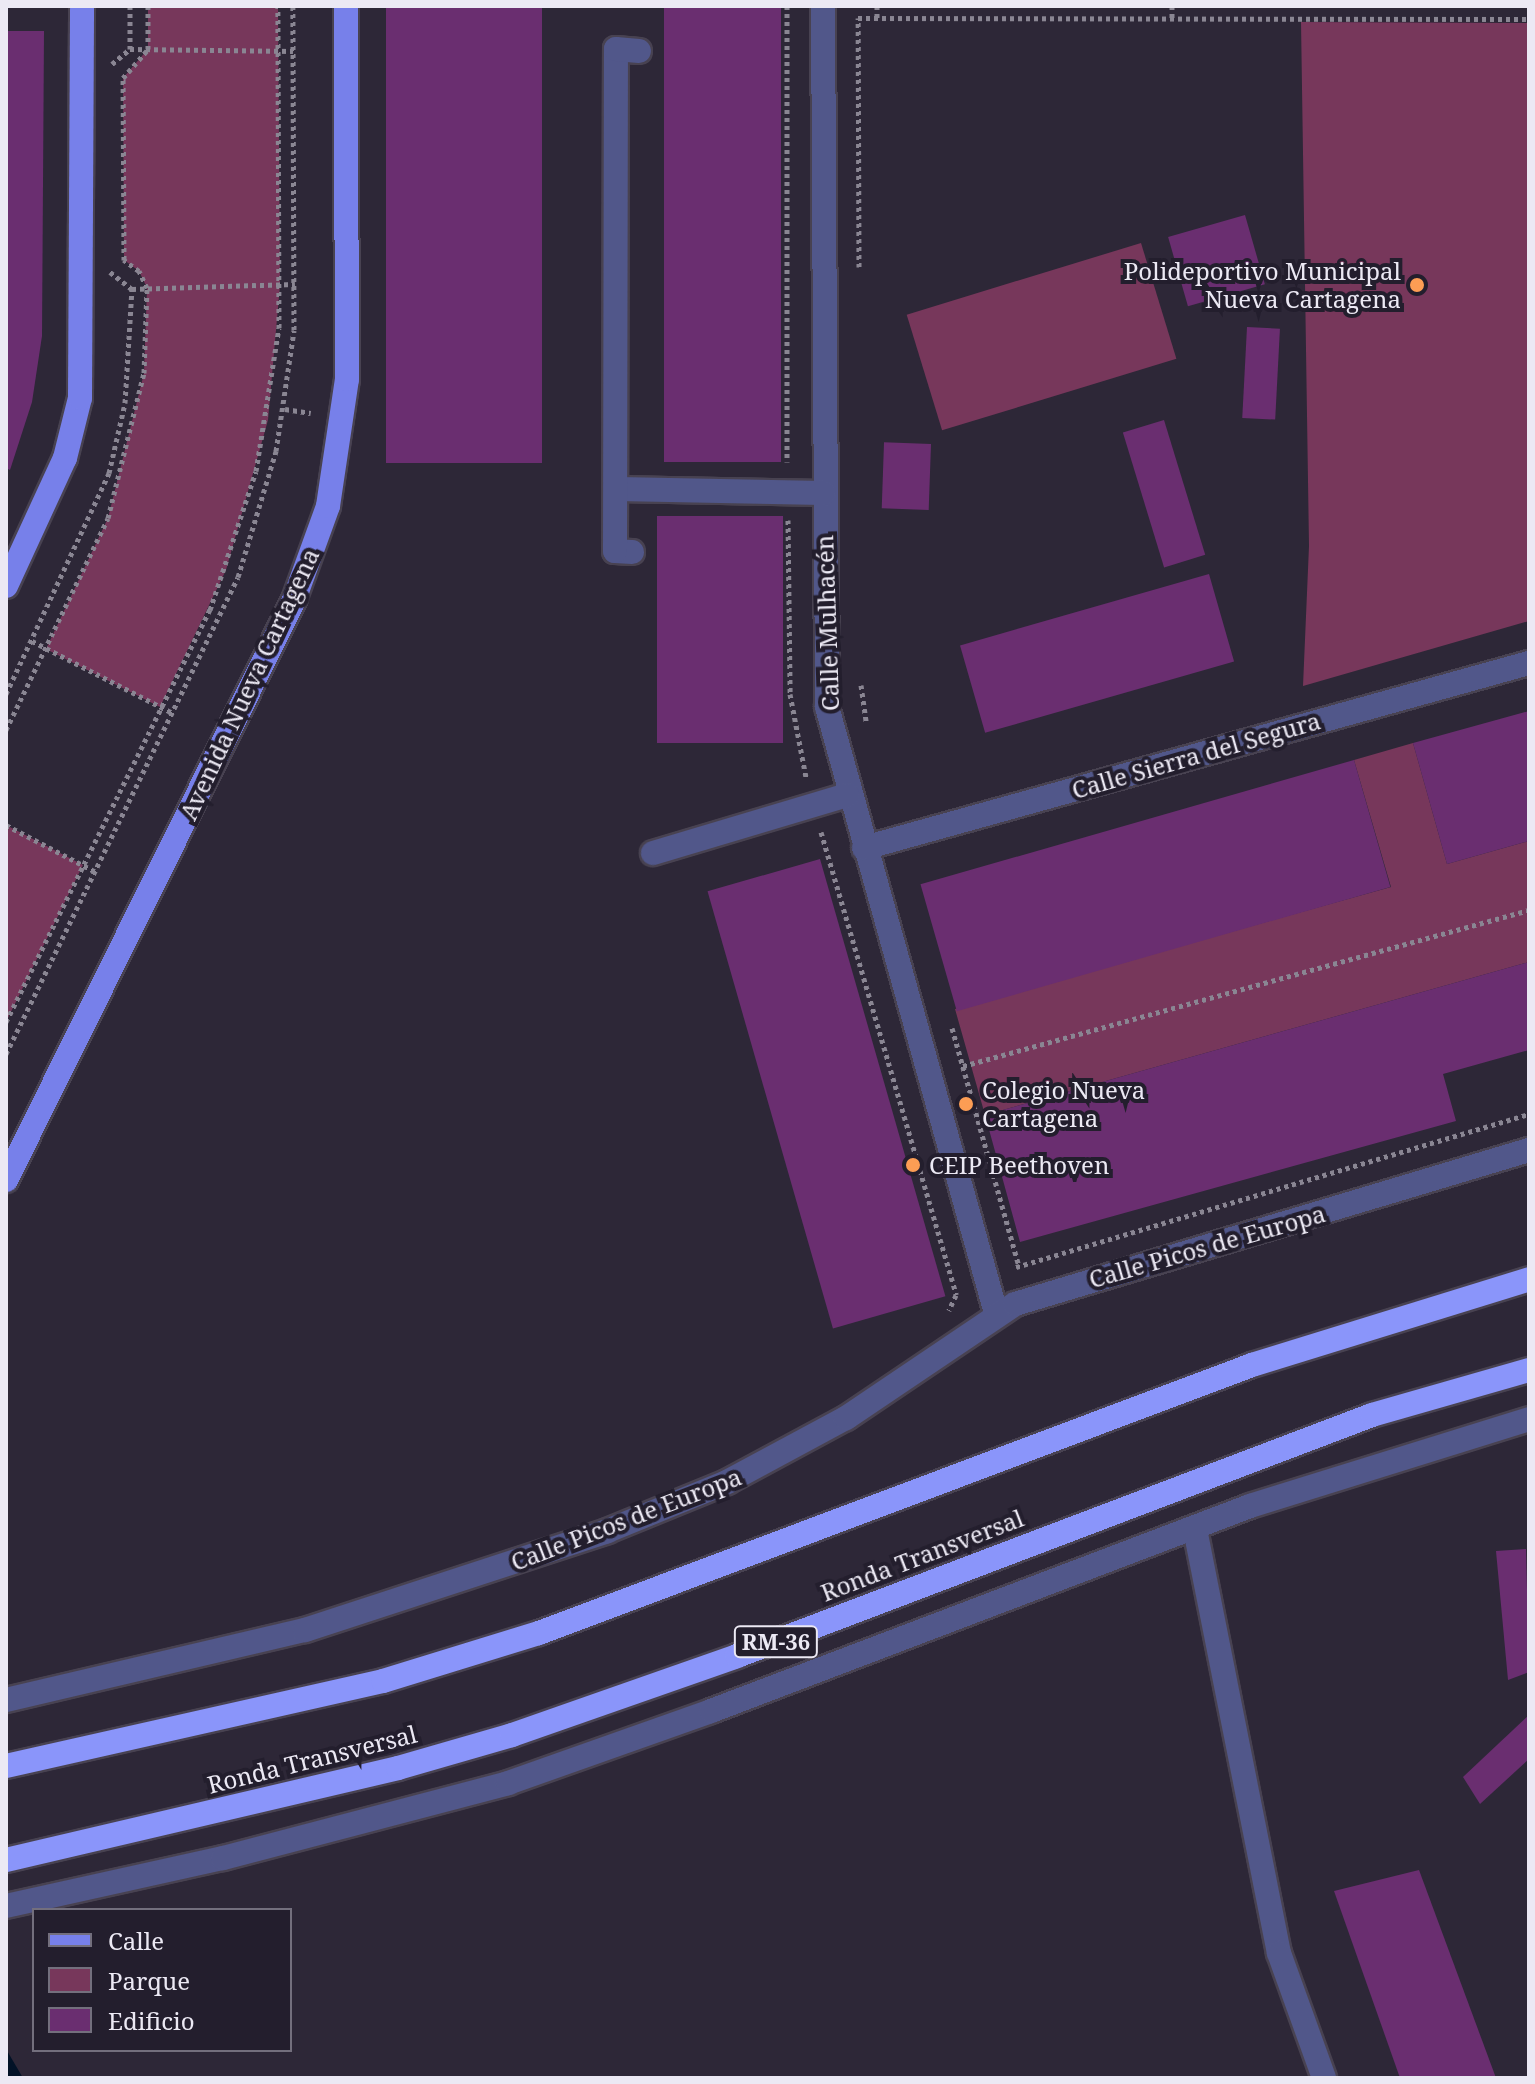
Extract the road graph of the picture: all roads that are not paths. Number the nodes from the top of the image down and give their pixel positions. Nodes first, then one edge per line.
1 (82, 6) edge
2 (346, 6) edge
3 (823, 6) edge
4 (639, 51) dead end
5 (617, 489) junction
6 (824, 493) junction
7 (632, 552) dead end
8 (6, 586) edge
9 (1529, 663) edge
10 (848, 795) junction
11 (864, 848) junction
12 (653, 853) dead end
13 (1529, 1150) edge
14 (6, 1180) edge
15 (1529, 1279) edge
16 (996, 1313) junction
17 (1529, 1370) edge
18 (1529, 1419) edge
19 (1195, 1529) junction
20 (6, 1700) edge
21 (6, 1766) edge
22 (6, 1860) edge
23 (6, 1906) edge
24 (1324, 2078) edge

1 - 8 main road
2 - 14 main road, Avenida Nueva Cartagena
3 - 6 street, Calle Mulhacén
4 - 5 street
5 - 6 street
5 - 7 street
6 - 10 street, Calle Mulhacén
9 - 11 street, Calle Sierra del Segura
10 - 11 street, Calle Mulhacén
10 - 12 street
11 - 16 street, Calle Mulhacén
13 - 16 street, Calle Picos de Europa
15 - 21 highway
16 - 20 street, Calle Picos de Europa
17 - 22 highway, Ronda Transversal / RM-36
18 - 19 street
19 - 23 street
19 - 24 street

